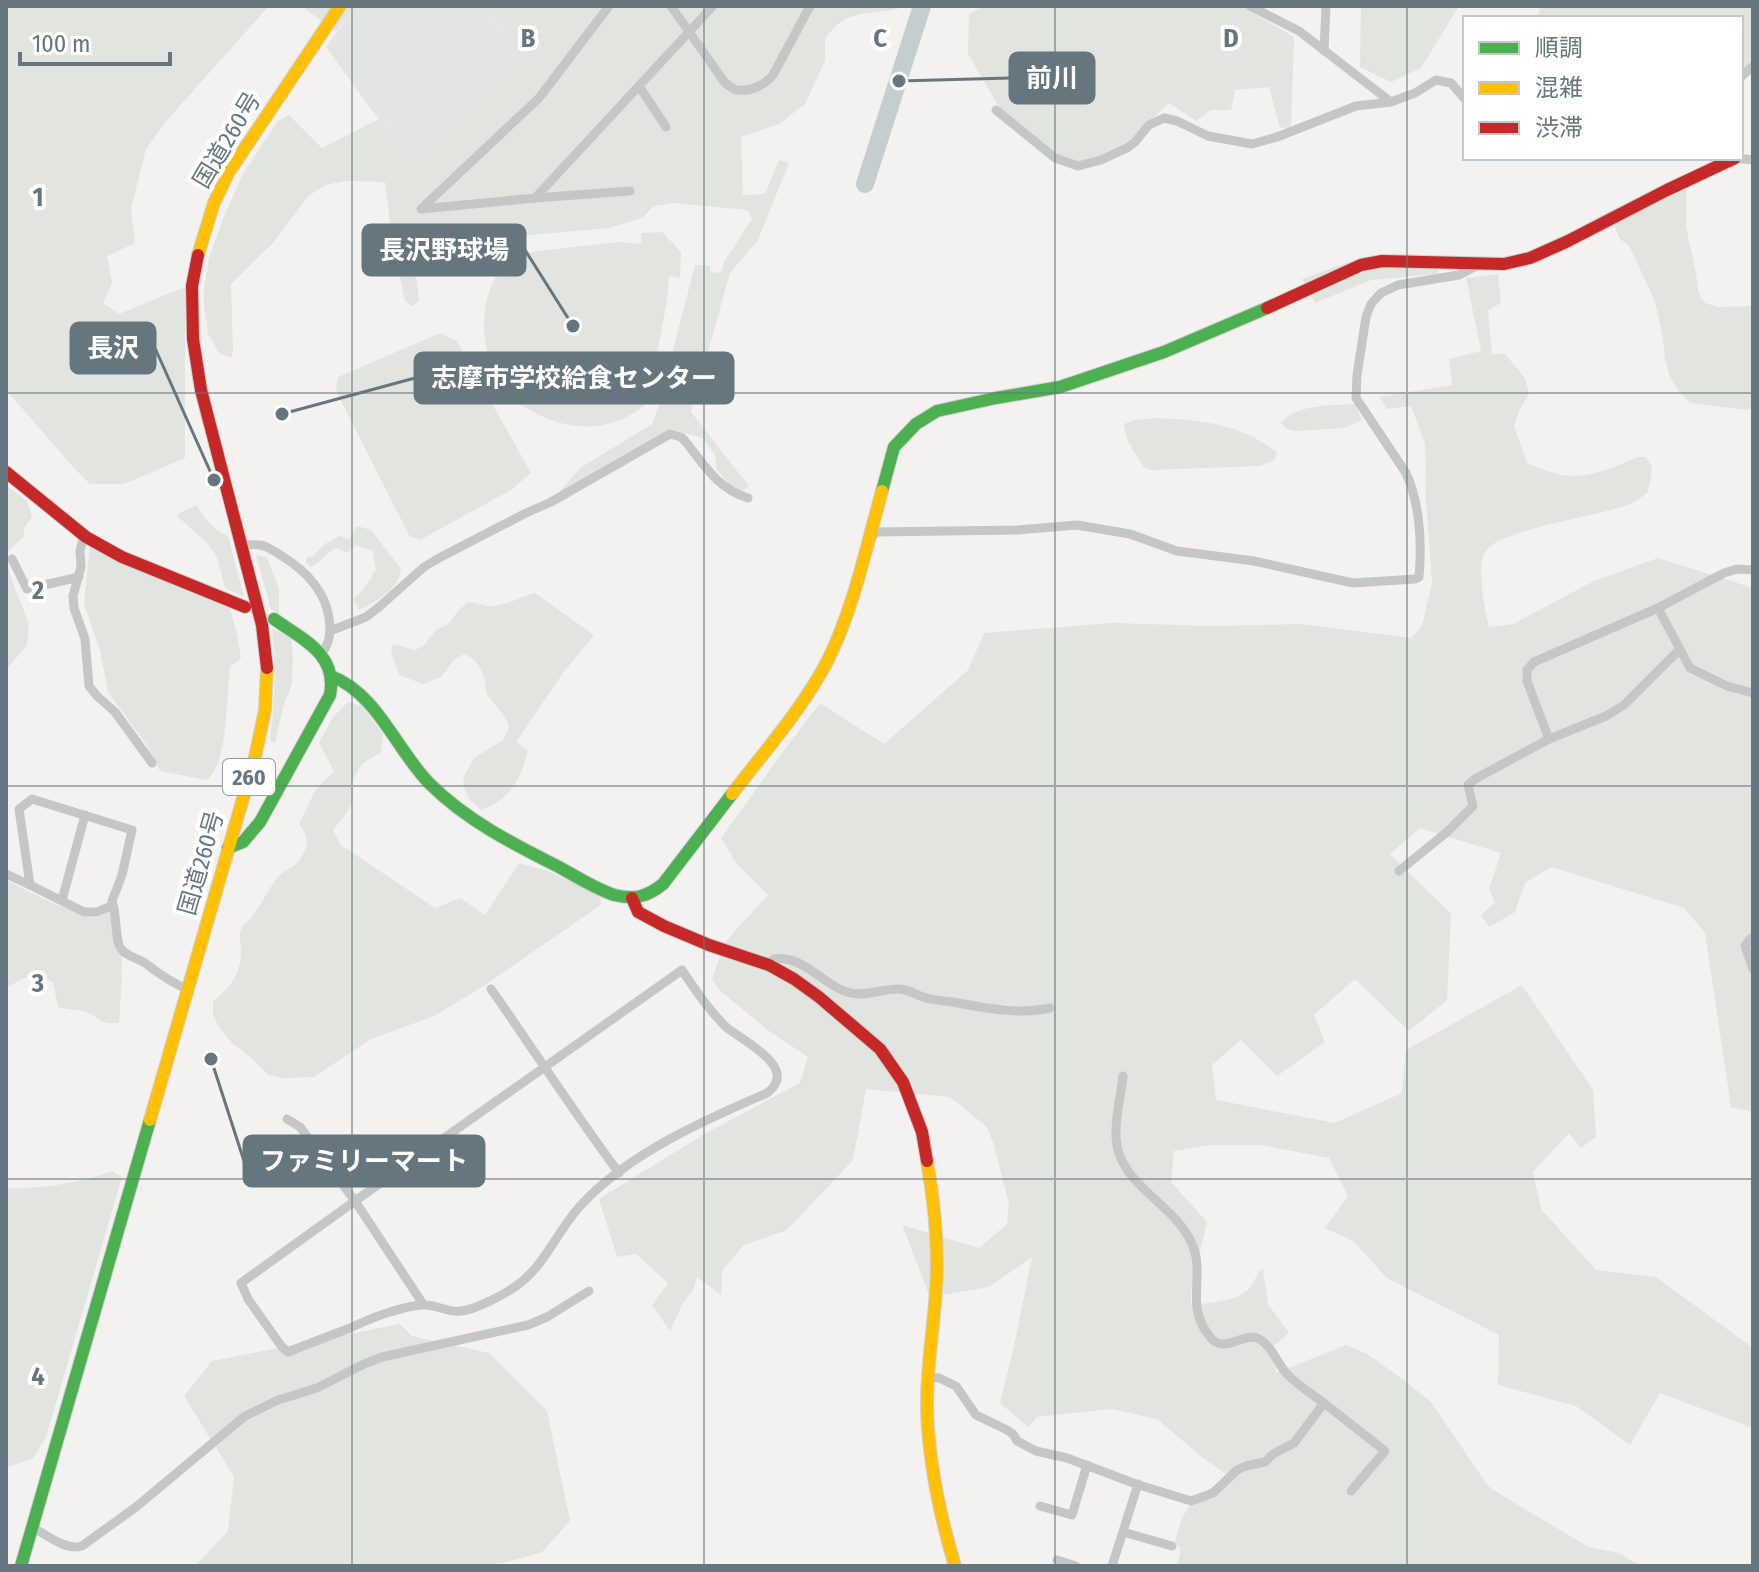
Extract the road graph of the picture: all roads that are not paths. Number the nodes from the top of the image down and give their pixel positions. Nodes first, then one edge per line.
1 (340, 6) edge
2 (609, 6) edge
3 (671, 6) edge
4 (713, 6) edge
5 (810, 6) edge
6 (1250, 6) edge
7 (1326, 6) edge
8 (689, 33) junction
9 (1324, 51) junction
10 (639, 86) junction
11 (1463, 97) edge
12 (1391, 102) junction
13 (996, 110) dead end
14 (666, 127) dead end
15 (1730, 160) edge
16 (630, 191) dead end
17 (535, 198) junction
18 (1481, 264) junction
19 (6, 472) edge
20 (748, 498) dead end
21 (84, 535) junction
22 (868, 539) junction
23 (241, 546) junction
24 (12, 559) dead end
25 (1753, 570) edge
26 (79, 577) junction
27 (245, 607) dead end
28 (1658, 608) junction
29 (274, 619) dead end
30 (330, 631) junction
31 (1679, 650) junction
32 (322, 654) junction
33 (331, 676) junction
34 (1753, 693) edge
35 (1549, 739) junction
36 (152, 763) dead end
37 (85, 815) junction
38 (228, 848) junction
39 (1399, 871) dead end
40 (6, 874) edge
41 (30, 885) junction
42 (632, 898) junction
43 (62, 900) junction
44 (113, 905) junction
45 (1753, 937) edge
46 (769, 965) junction
47 (1753, 969) edge
48 (491, 989) dead end
49 (189, 990) junction
50 (1050, 1008) dead end
51 (546, 1066) junction
52 (1123, 1076) dead end
53 (287, 1119) dead end
54 (619, 1173) junction
55 (355, 1201) junction
56 (589, 1291) dead end
57 (423, 1304) junction
58 (928, 1377) junction
59 (1324, 1403) junction
60 (1087, 1465) junction
61 (1138, 1484) junction
62 (1351, 1491) dead end
63 (1040, 1506) dead end
64 (32, 1527) junction
65 (1123, 1532) junction
66 (1172, 1546) dead end
67 (1057, 1560) dead end
68 (21, 1566) edge
69 (955, 1566) edge
70 (1076, 1566) edge
71 (1112, 1566) edge

1 - 23 main road, 国道260号 / 260
2 - 17 street
3 - 8 street
4 - 8 street
5 - 8 street
6 - 9 street
7 - 9 street
8 - 10 street
9 - 12 street
10 - 14 street
10 - 17 street
11 - 12 street
12 - 13 street
15 - 18 main road
16 - 17 street
18 - 22 main road
18 - 22 street
19 - 21 main road
20 - 30 street
21 - 26 street
21 - 27 main road
22 - 42 main road
23 - 30 street
23 - 38 main road, 国道260号 / 260
24 - 26 street
25 - 28 street
26 - 36 street
28 - 31 street
28 - 35 street
29 - 32 main road
30 - 32 street
31 - 34 street
31 - 35 street
32 - 33 main road
33 - 38 main road
33 - 42 main road
35 - 39 street
37 - 41 street
37 - 43 street
37 - 44 street
38 - 49 main road, 国道260号 / 260
40 - 41 street
41 - 43 street
42 - 46 main road
43 - 44 street
44 - 49 street
45 - 47 street
46 - 50 street
46 - 58 main road
48 - 51 street
49 - 64 main road, 国道260号 / 260
51 - 54 street
51 - 54 street
51 - 55 street
52 - 59 street
53 - 55 street
54 - 57 street
55 - 57 street
55 - 57 street
56 - 64 street
58 - 60 street
58 - 69 main road
59 - 61 street
59 - 62 street
60 - 61 street
60 - 63 street
61 - 65 street
64 - 68 main road, 国道260号 / 260
65 - 66 street
65 - 71 street
67 - 70 street

